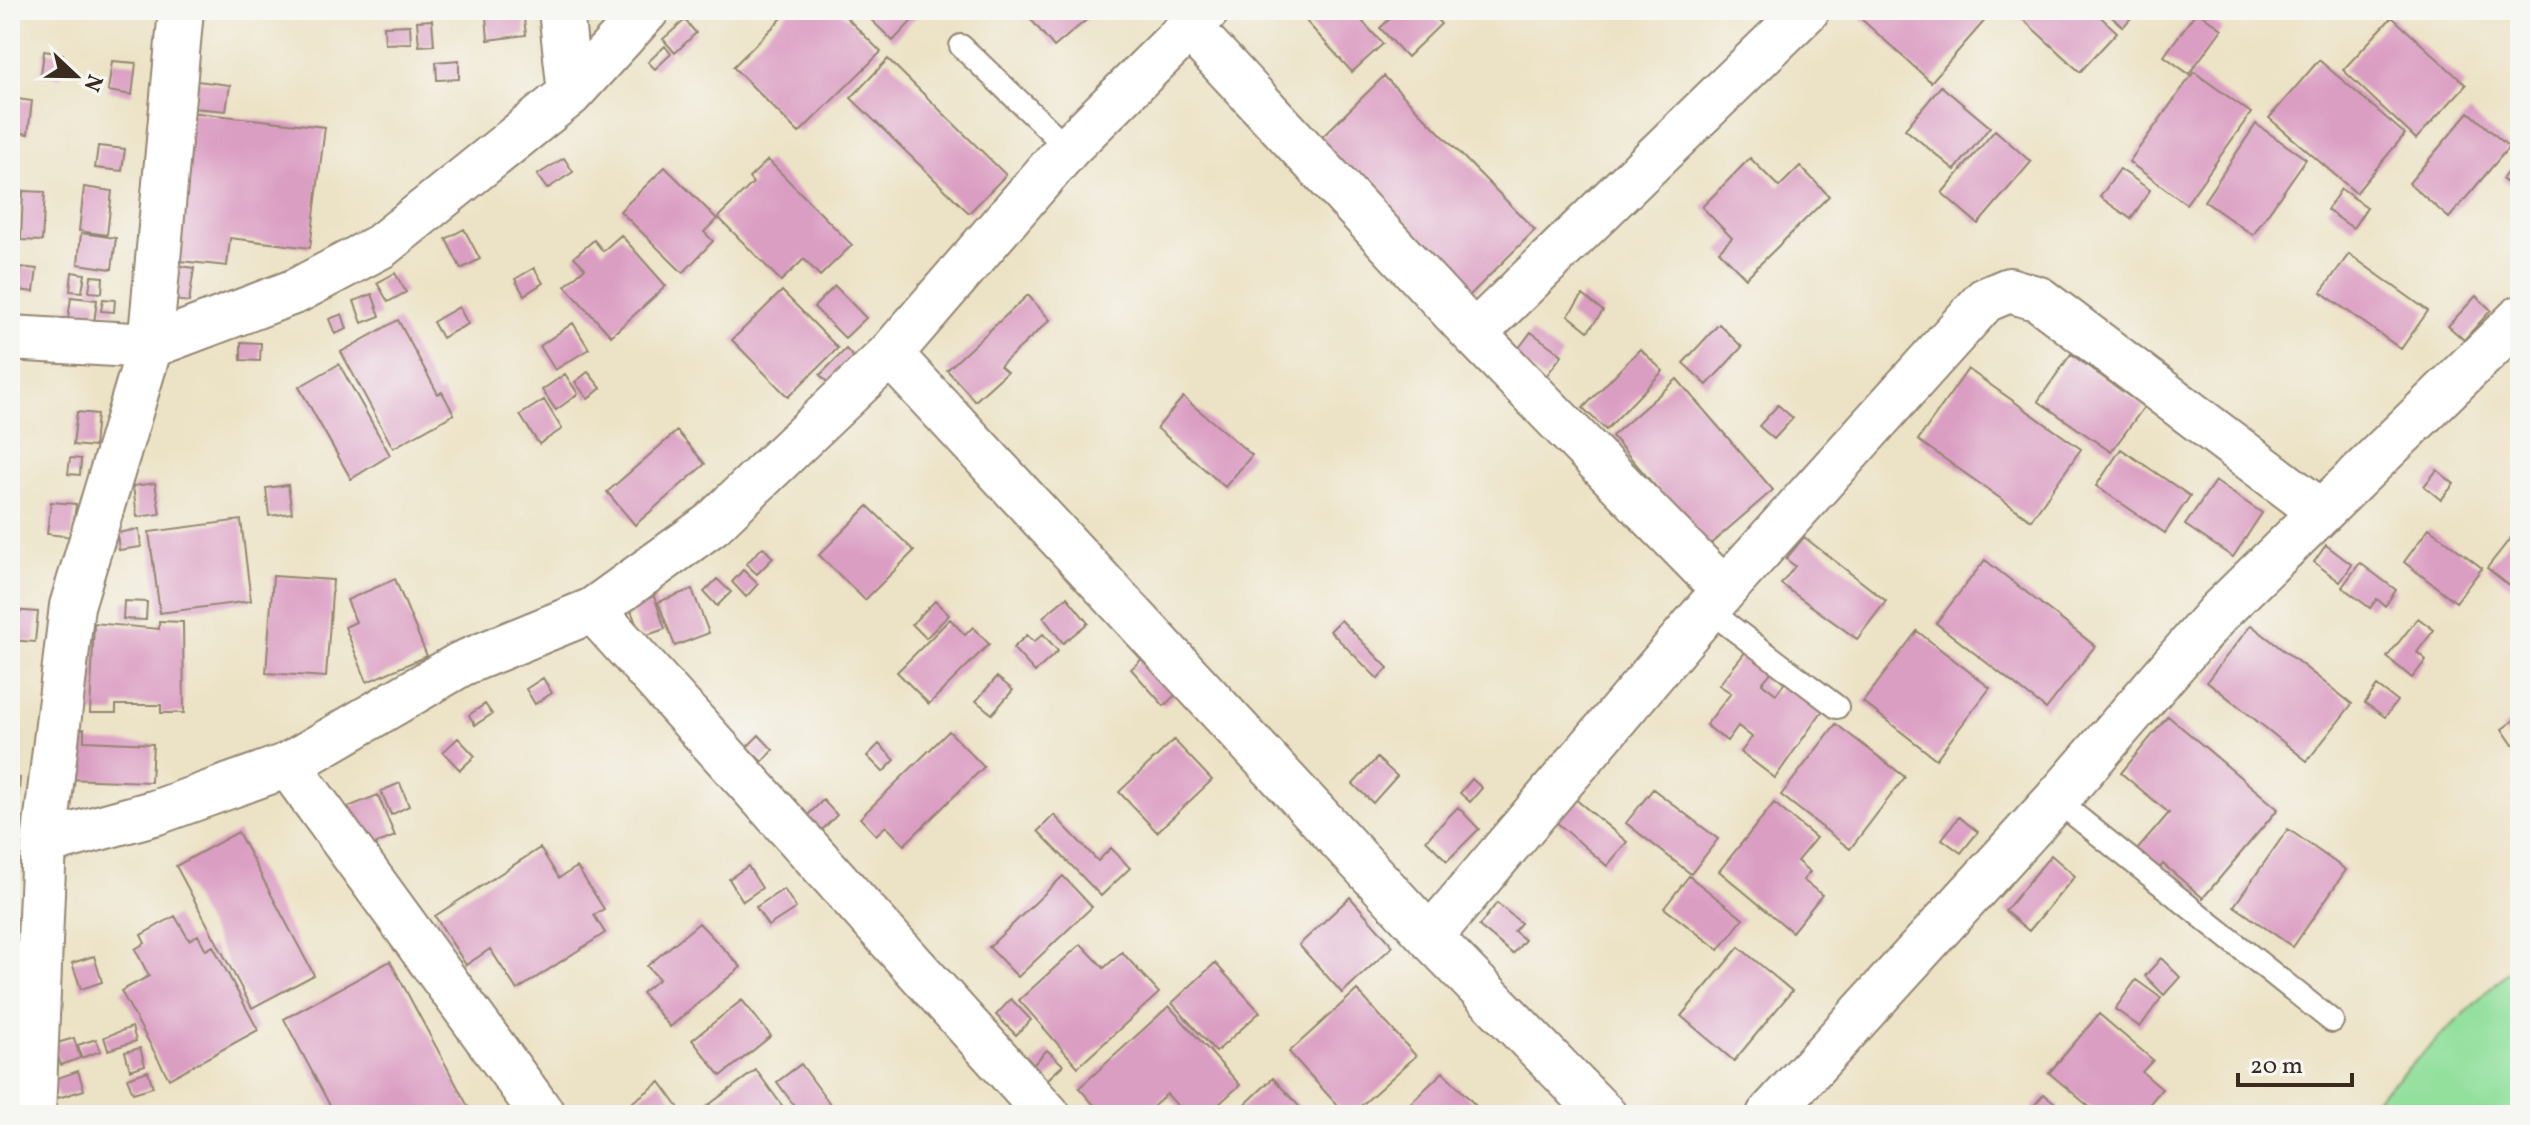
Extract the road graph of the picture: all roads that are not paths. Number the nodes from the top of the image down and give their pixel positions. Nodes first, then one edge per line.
1 (181, 10) edge
2 (561, 10) edge
3 (647, 10) edge
4 (1807, 10) edge
5 (1197, 18) edge
6 (961, 46) dead end
7 (570, 94) junction
8 (1068, 148) junction
9 (2520, 318) edge
10 (1474, 334) junction
11 (10, 338) edge
12 (150, 346) junction
13 (890, 354) junction
14 (2320, 511) junction
15 (1715, 600) junction
16 (593, 610) junction
17 (1837, 707) dead end
18 (288, 765) junction
19 (2056, 800) junction
20 (44, 843) junction
21 (1430, 937) junction
22 (2332, 1021) dead end
23 (530, 1112) edge
24 (33, 1115) edge
25 (1048, 1115) edge
26 (1604, 1115) edge
27 (1769, 1115) edge

1 - 12 street
2 - 7 street
3 - 7 street
4 - 10 street
5 - 8 street
5 - 10 street
6 - 8 lane
7 - 12 street
8 - 13 street
9 - 14 street
10 - 15 street
11 - 12 street
12 - 20 street
13 - 16 street
13 - 21 street
14 - 15 street
14 - 19 street
15 - 17 lane
15 - 21 street
16 - 18 street
16 - 25 street
18 - 20 street
18 - 23 street
19 - 22 lane
19 - 27 street
20 - 24 street
21 - 26 street

